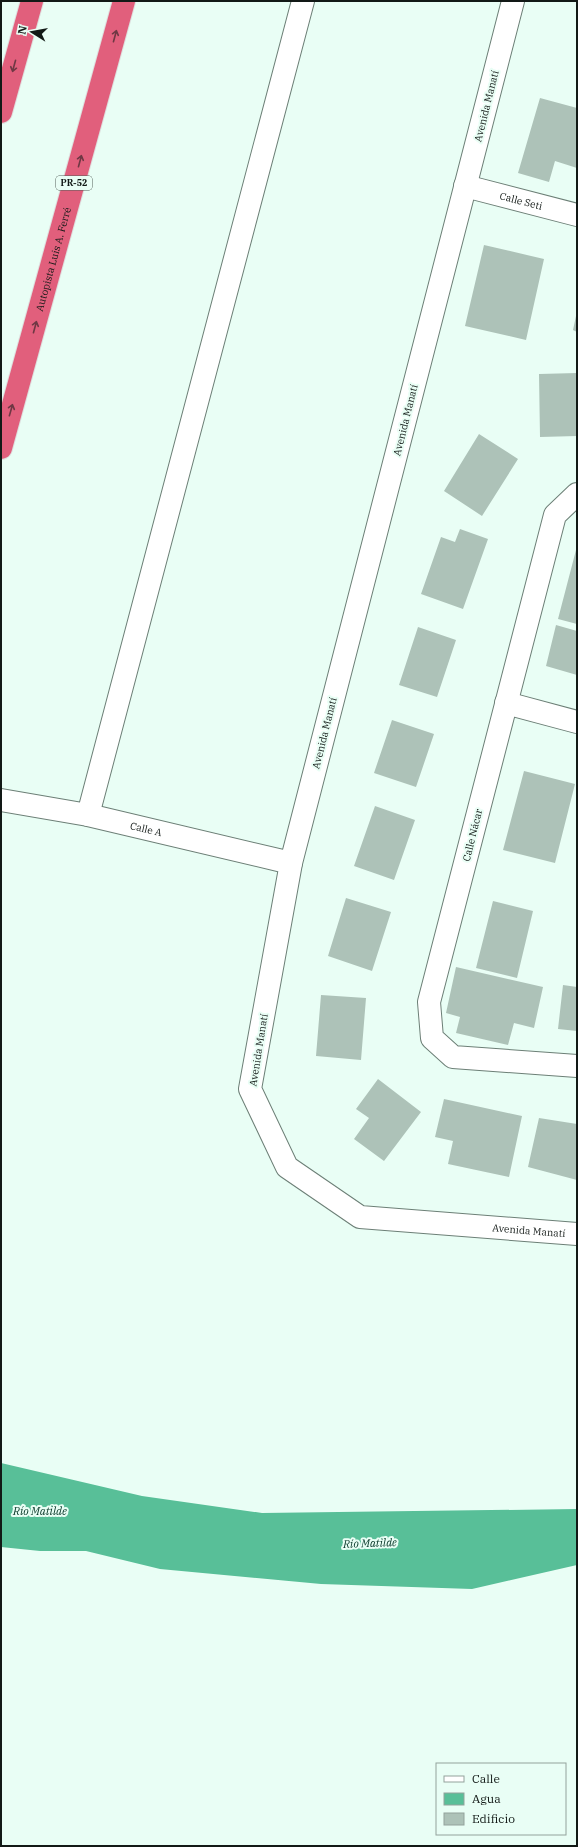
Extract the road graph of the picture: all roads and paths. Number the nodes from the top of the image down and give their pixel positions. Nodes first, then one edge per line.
1 (32, 1) edge
2 (124, 1) edge
3 (303, 1) edge
4 (513, 1) edge
5 (1, 112) edge
6 (465, 186) junction
7 (577, 215) edge
8 (1, 448) edge
9 (577, 494) edge
10 (506, 703) junction
11 (577, 722) edge
12 (1, 800) edge
13 (88, 815) junction
14 (290, 863) junction
15 (577, 1066) edge
16 (577, 1234) edge

1 -> 5 highway
8 -> 2 highway, Autopista Luis A. Ferré / PR-52
3 - 13 street
4 - 6 street, Avenida Manatí
6 - 7 street, Calle Seti
6 - 14 street, Avenida Manatí
9 - 10 street, Calle Nácar
10 - 11 street
10 - 15 street, Calle Nácar
12 - 13 street, Calle A
13 - 14 street, Calle A
14 - 16 street, Avenida Manatí

